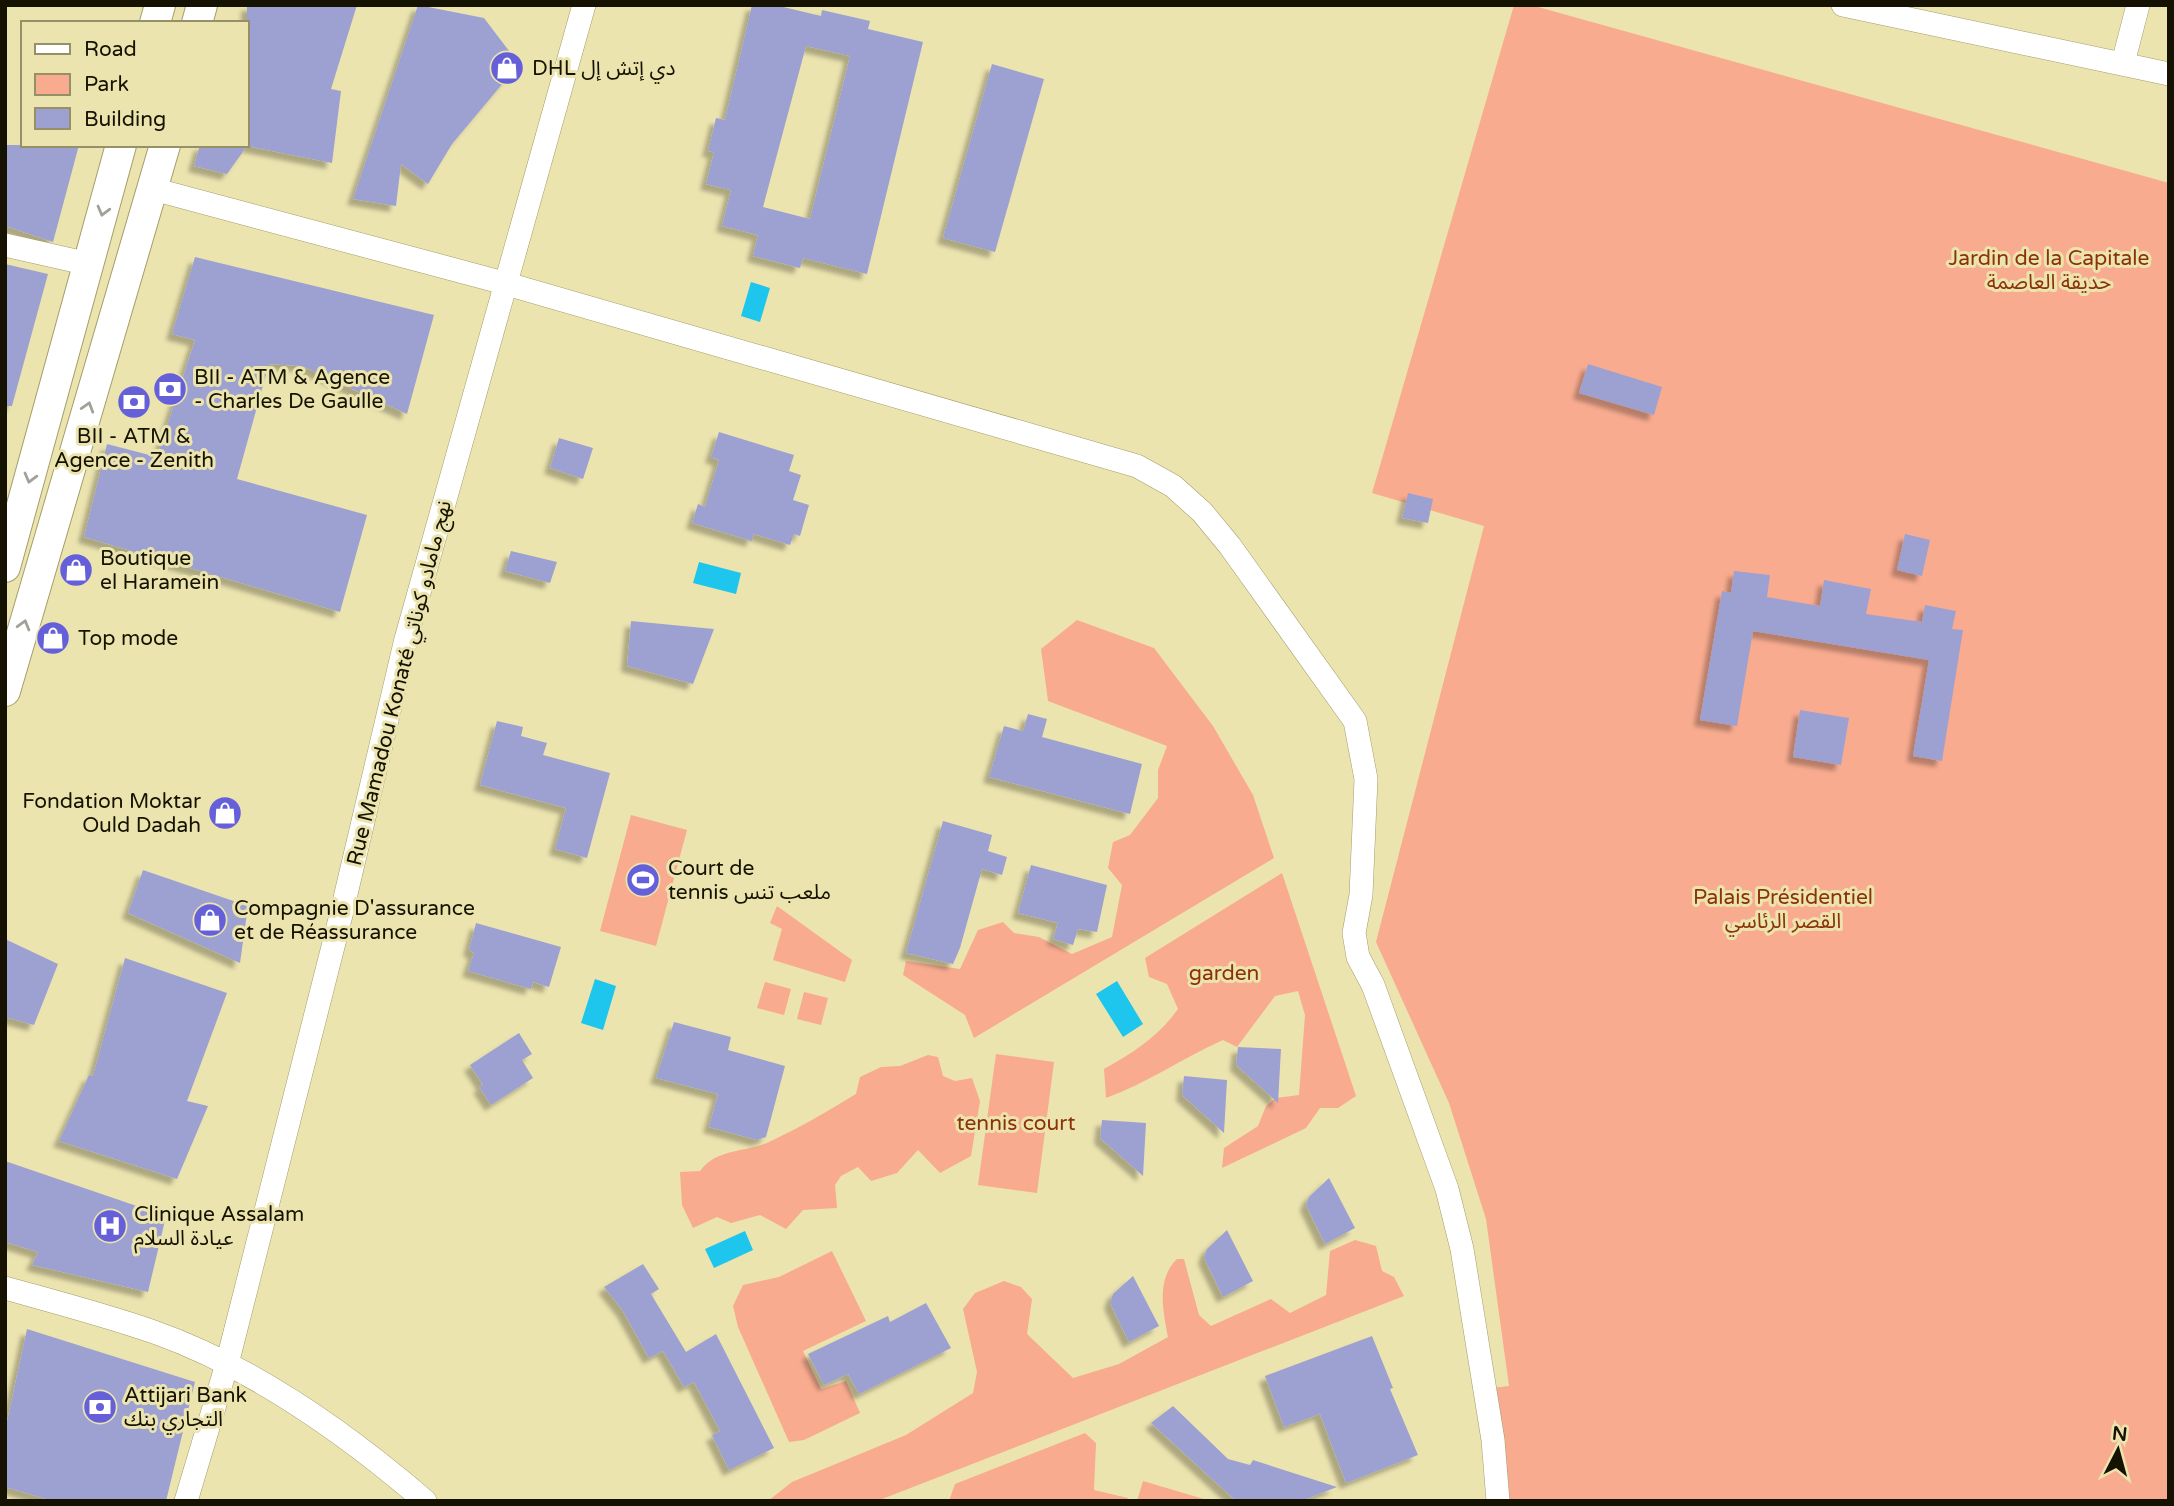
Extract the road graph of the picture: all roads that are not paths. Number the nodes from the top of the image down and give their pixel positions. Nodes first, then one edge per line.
1 (584, 5) edge
2 (1843, 5) edge
3 (2138, 5) edge
4 (2123, 63) junction
5 (2169, 74) edge
6 (120, 147) edge
7 (164, 147) edge
8 (153, 189) junction
9 (5, 245) edge
10 (89, 264) junction
11 (504, 283) junction
12 (11, 523) edge
13 (51, 534) junction
14 (5, 567) edge
15 (5, 691) edge
16 (5, 1288) edge
17 (227, 1364) junction
18 (186, 1501) edge
19 (425, 1501) edge
20 (1498, 1501) edge

1 - 11 street, Rue Mamadou Konaté نهج مامادو كوناتي
2 - 4 street
3 - 4 street
4 - 5 street
6 -> 10 street
7 - 8 street
8 - 11 street
13 -> 8 street
9 - 10 street
10 -> 12 street
11 - 17 street, Rue Mamadou Konaté نهج مامادو كوناتي
11 - 20 street
12 - 13 street
12 - 14 street
15 -> 13 street
16 - 17 street
17 - 18 street, Rue Mamadou Konaté نهج مامادو كوناتي
17 - 19 street

